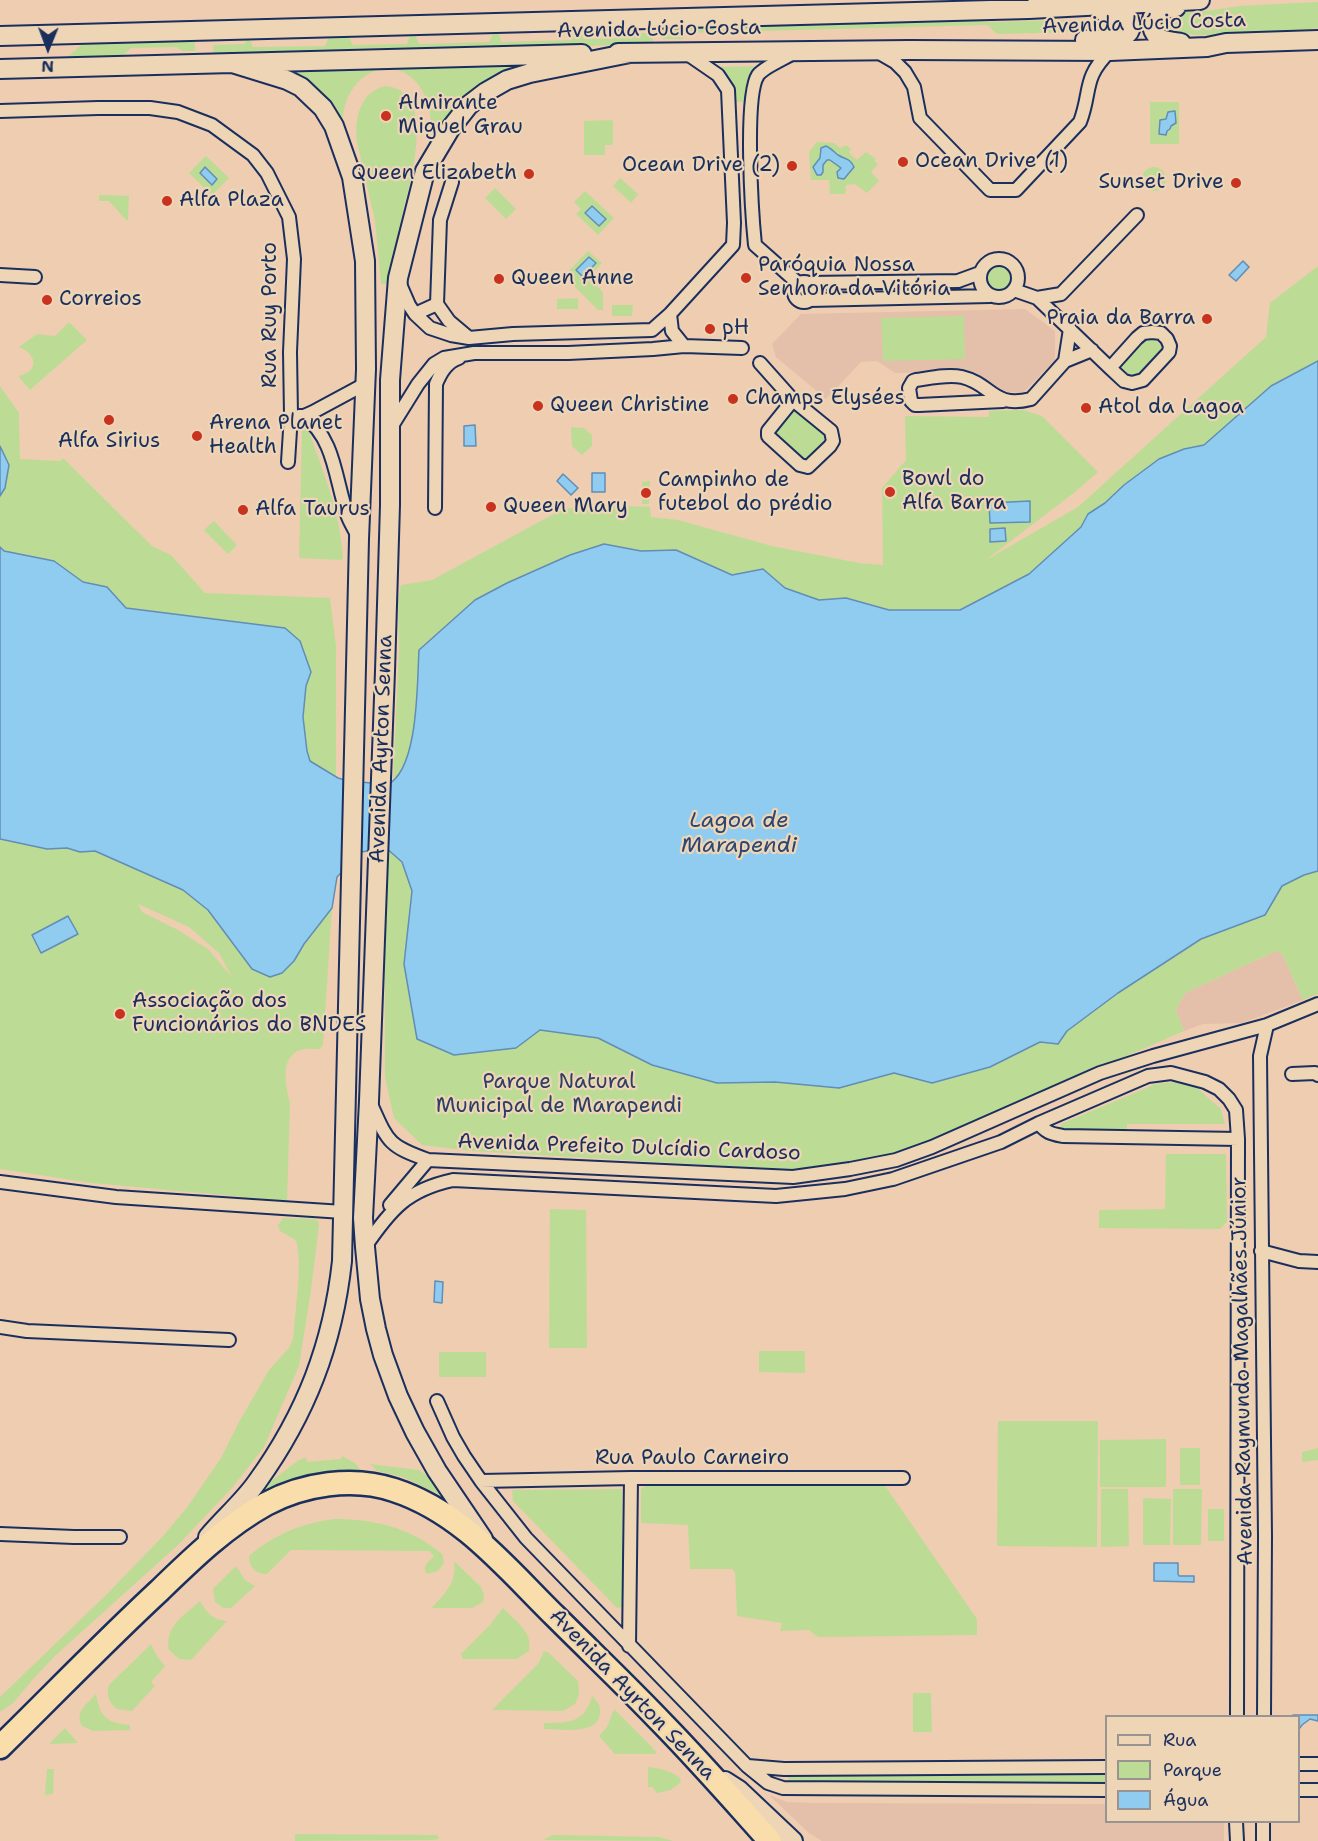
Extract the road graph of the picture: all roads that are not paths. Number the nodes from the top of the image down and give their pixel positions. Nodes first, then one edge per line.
1 (1200, 0) edge
2 (1206, 0) edge
3 (1029, 9) junction
4 (0, 36) edge
5 (1318, 40) edge
6 (1207, 47) junction
7 (875, 50) junction
8 (909, 50) junction
9 (797, 51) junction
10 (1110, 51) junction
11 (685, 52) junction
12 (630, 53) junction
13 (231, 63) junction
14 (0, 69) edge
15 (0, 111) edge
16 (452, 182) dead end
17 (1137, 215) dead end
18 (734, 223) junction
19 (752, 223) junction
20 (733, 245) junction
21 (755, 245) junction
22 (980, 273) junction
23 (0, 275) edge
24 (35, 278) dead end
25 (398, 278) junction
26 (803, 284) junction
27 (1014, 290) junction
28 (1061, 294) junction
29 (990, 296) junction
30 (1037, 298) junction
31 (437, 304) junction
32 (415, 314) junction
33 (670, 315) junction
34 (1059, 319) junction
35 (1070, 329) junction
36 (652, 330) junction
37 (568, 332) junction
38 (469, 338) junction
39 (684, 346) junction
40 (742, 348) dead end
41 (653, 349) junction
42 (1092, 350) junction
43 (474, 353) junction
44 (568, 353) junction
45 (1065, 361) junction
46 (760, 363) dead end
47 (1110, 368) junction
48 (365, 384) junction
49 (418, 384) junction
50 (435, 392) junction
51 (793, 400) junction
52 (1004, 401) junction
53 (297, 415) junction
54 (390, 429) junction
55 (288, 462) dead end
56 (435, 508) dead end
57 (359, 539) junction
58 (1318, 1004) edge
59 (1267, 1025) junction
60 (1292, 1074) dead end
61 (1318, 1075) edge
62 (1191, 1077) joint
63 (369, 1101) junction
64 (1039, 1123) junction
65 (1238, 1139) junction
66 (428, 1160) junction
67 (0, 1182) edge
68 (343, 1212) junction
69 (383, 1220) junction
70 (365, 1247) junction
71 (1261, 1251) junction
72 (1318, 1262) edge
73 (0, 1327) edge
74 (229, 1340) dead end
75 (437, 1401) dead end
76 (631, 1478) junction
77 (903, 1478) dead end
78 (481, 1481) junction
79 (0, 1533) edge
80 (120, 1537) dead end
81 (491, 1550) junction
82 (198, 1554) junction
83 (629, 1646) junction
84 (1237, 1715) edge
85 (1264, 1715) edge
86 (0, 1747) edge
87 (1300, 1764) edge
88 (1318, 1764) edge
89 (747, 1766) junction
90 (1105, 1767) edge
91 (784, 1769) junction
92 (711, 1775) junction
93 (783, 1788) junction
94 (1105, 1790) edge
95 (1300, 1790) edge
96 (1318, 1790) edge
97 (1236, 1823) edge
98 (1263, 1823) edge
99 (770, 1841) edge
100 (794, 1841) edge
101 (1236, 1841) edge
102 (1263, 1841) edge

1 - 3 main road, Avenida Lúcio Costa
2 - 6 main road
3 - 4 main road, Avenida Lúcio Costa
3 - 8 main road
5 - 6 main road, Avenida Lúcio Costa
6 - 10 main road, Avenida Lúcio Costa
7 - 8 main road, Avenida Lúcio Costa
7 - 9 main road, Avenida Lúcio Costa
7 - 10 street
8 - 10 main road, Avenida Lúcio Costa
9 - 11 main road, Avenida Lúcio Costa
9 - 19 street
11 - 12 main road, Avenida Lúcio Costa
11 - 18 street
12 - 13 main road, Avenida Lúcio Costa
12 - 25 main road, Avenida Ayrton Senna
13 - 14 main road, Avenida Lúcio Costa
13 - 48 main road, Avenida Ayrton Senna
15 - 53 street, Rua Ruy Porto
16 - 31 street
17 - 28 street
18 - 19 street
18 - 20 street
19 - 21 street
20 - 21 street
20 - 33 street
21 - 26 street
22 - 26 street
22 - 27 street
22 - 29 street
23 - 24 street
25 - 32 street
25 - 54 main road, Avenida Ayrton Senna
26 - 29 street
27 - 29 street
27 - 30 street
28 - 30 street
28 - 34 street
30 - 34 street
31 - 32 street
31 - 38 street
32 - 38 street
33 - 36 street
33 - 39 street
34 - 35 street
35 - 42 street
35 - 45 street
36 - 37 street
36 - 41 street
37 - 38 street
37 - 44 street
39 - 40 street
39 - 41 street
41 - 44 street
42 - 45 street
42 - 47 street
43 - 44 street
43 - 49 street
43 - 50 street
45 - 52 street
46 - 51 street
47 - 47 street
48 - 53 street
48 - 57 main road, Avenida Ayrton Senna
49 - 50 street
49 - 54 street
50 - 56 street
51 - 51 street
52 - 52 street
53 - 55 street, Rua Ruy Porto
53 - 57 street
54 - 63 main road, Avenida Ayrton Senna
57 - 68 main road, Avenida Ayrton Senna
58 - 59 street, Avenida Prefeito Dulcídio Cardoso
59 - 66 street, Avenida Prefeito Dulcídio Cardoso
59 - 71 street, Avenida Raymundo Magalhães Júnior
60 - 61 street
62 - 64 street, Avenida Prefeito Dulcídio Cardoso
62 - 65 street, Avenida Raymundo Magalhães Júnior
63 - 66 street, Avenida Prefeito Dulcídio Cardoso
63 - 70 main road, Avenida Ayrton Senna
64 - 65 street
64 - 69 street, Avenida Prefeito Dulcídio Cardoso
65 - 84 street, Avenida Raymundo Magalhães Júnior
66 - 69 street
67 - 68 street
68 - 82 main road, Avenida Ayrton Senna
69 - 70 street, Avenida Prefeito Dulcídio Cardoso
70 - 81 main road, Avenida Ayrton Senna
71 - 72 street
71 - 85 street, Avenida Raymundo Magalhães Júnior
73 - 74 street
75 - 78 street
76 - 77 street, Rua Paulo Carneiro
76 - 78 street, Rua Paulo Carneiro
76 - 83 street
78 - 83 street
79 - 80 street
81 - 82 highway, Avenida Ayrton Senna
81 - 92 highway, Avenida Ayrton Senna
82 - 86 highway, Avenida Ayrton Senna
83 - 89 street
87 - 88 street
89 - 91 street
89 - 93 street
90 - 91 street
91 - 93 street
92 - 99 highway, Avenida Ayrton Senna
92 - 100 main road
93 - 94 street
95 - 96 street
97 - 101 street
98 - 102 street

